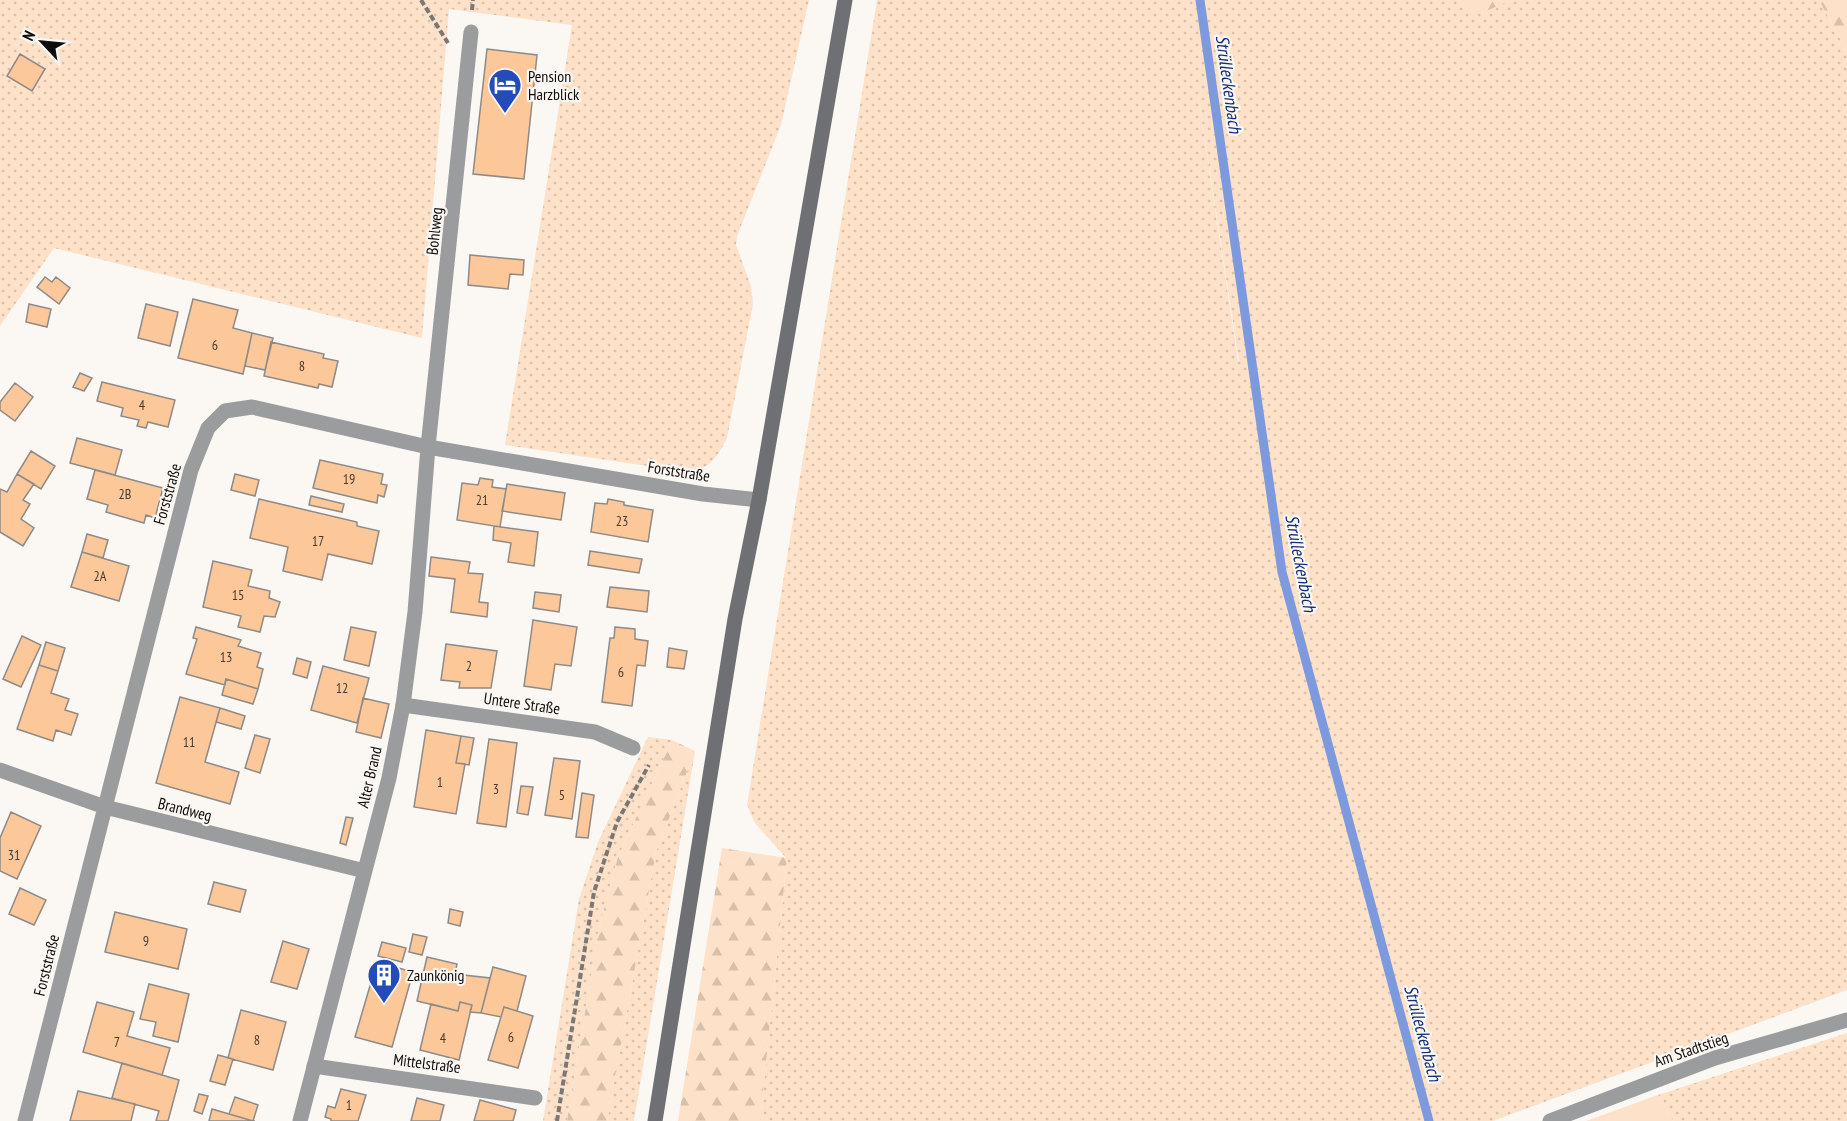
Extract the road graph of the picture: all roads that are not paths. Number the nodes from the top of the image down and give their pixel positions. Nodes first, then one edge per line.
1 (845, 0) edge
2 (471, 32) dead end
3 (430, 440) junction
4 (759, 500) junction
5 (403, 705) junction
6 (633, 748) road end
7 (0, 770) edge
8 (105, 807) junction
9 (365, 871) junction
10 (1847, 1020) edge
11 (314, 1066) junction
12 (535, 1098) dead end
13 (25, 1121) edge
14 (300, 1121) edge
15 (655, 1121) edge
16 (1550, 1121) edge

1 - 4 main road
2 - 3 street, Bohlweg
3 - 4 street, Forststraße
3 - 5 street, Alter Brand
3 - 8 street, Forststraße
4 - 15 main road
5 - 6 street, Untere Straße
5 - 9 street, Alter Brand
7 - 8 street, Brandweg
8 - 9 street, Brandweg
8 - 13 street, Forststraße
9 - 11 street, Alter Brand
10 - 16 street, Am Stadtstieg
11 - 12 street, Mittelstraße
11 - 14 street, Alter Brand

